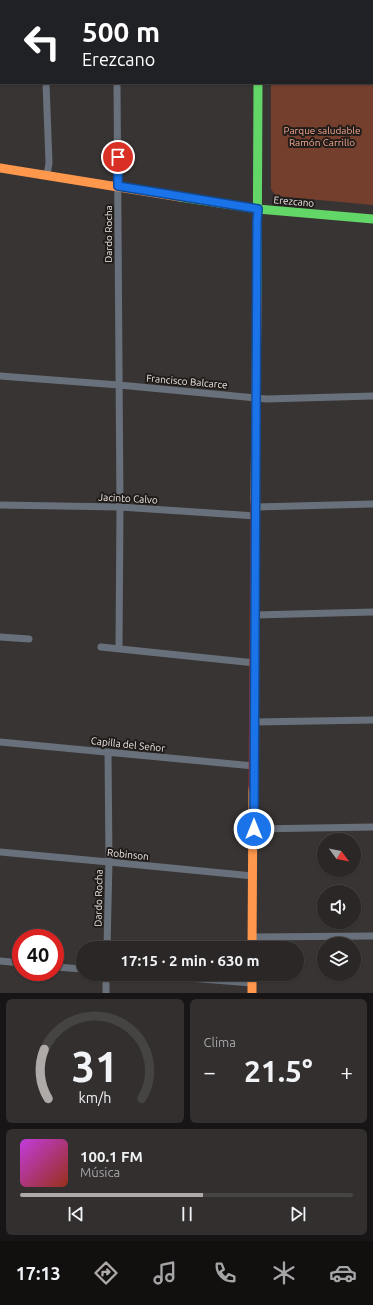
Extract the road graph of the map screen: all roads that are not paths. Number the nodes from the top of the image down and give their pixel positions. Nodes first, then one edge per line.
1 (46, 84) edge
2 (117, 84) edge
3 (258, 84) edge
4 (0, 168) edge
5 (47, 175) junction
6 (118, 186) junction
7 (258, 209) junction
8 (373, 220) edge
9 (0, 376) edge
10 (119, 385) junction
11 (373, 396) edge
12 (256, 398) junction
13 (373, 504) edge
14 (0, 505) edge
15 (120, 507) junction
16 (256, 512) junction
17 (373, 612) edge
18 (255, 615) junction
19 (0, 637) edge
20 (29, 639) dead end
21 (101, 646) dead end
22 (119, 648) junction
23 (255, 663) junction
24 (373, 720) edge
25 (255, 722) junction
26 (0, 742) edge
27 (108, 752) junction
28 (254, 766) junction
29 (373, 827) edge
30 (254, 829) junction
31 (0, 852) edge
32 (109, 862) junction
33 (253, 876) junction
34 (373, 936) edge
35 (253, 937) junction
36 (107, 941) edge
37 (253, 941) edge
38 (0, 961) edge
39 (12, 962) edge
40 (64, 968) edge
41 (76, 968) edge
42 (106, 981) edge
43 (252, 981) edge
44 (106, 993) edge
45 (252, 993) edge

1 - 5 street
2 - 6 street, Dardo Rocha
3 - 7 street
4 - 5 street, Erezcano
5 - 6 street, Erezcano
6 - 7 street, Erezcano
6 - 10 street, Dardo Rocha
7 - 8 street, Erezcano
7 - 12 street
9 - 10 street, Francisco Balcarce
10 - 12 street, Francisco Balcarce
10 - 15 street, Dardo Rocha
11 - 12 street, Francisco Balcarce
12 - 16 street
13 - 16 street, Jacinto Calvo
14 - 15 street, Jacinto Calvo
15 - 16 street, Jacinto Calvo
15 - 22 street, Dardo Rocha
16 - 18 street
17 - 18 street
18 - 23 street
19 - 20 street
21 - 22 street
22 - 23 street
23 - 25 street
24 - 25 street
25 - 28 street
26 - 27 street, Capilla del Señor
27 - 28 street, Capilla del Señor
27 - 32 street, Dardo Rocha
28 - 30 street
29 - 30 street
30 - 33 street
31 - 32 street, Robinson
32 - 33 street, Robinson
32 - 36 street, Dardo Rocha
33 - 35 street
34 - 35 street
35 - 37 street
38 - 39 street
40 - 41 street
42 - 44 street
43 - 45 street

